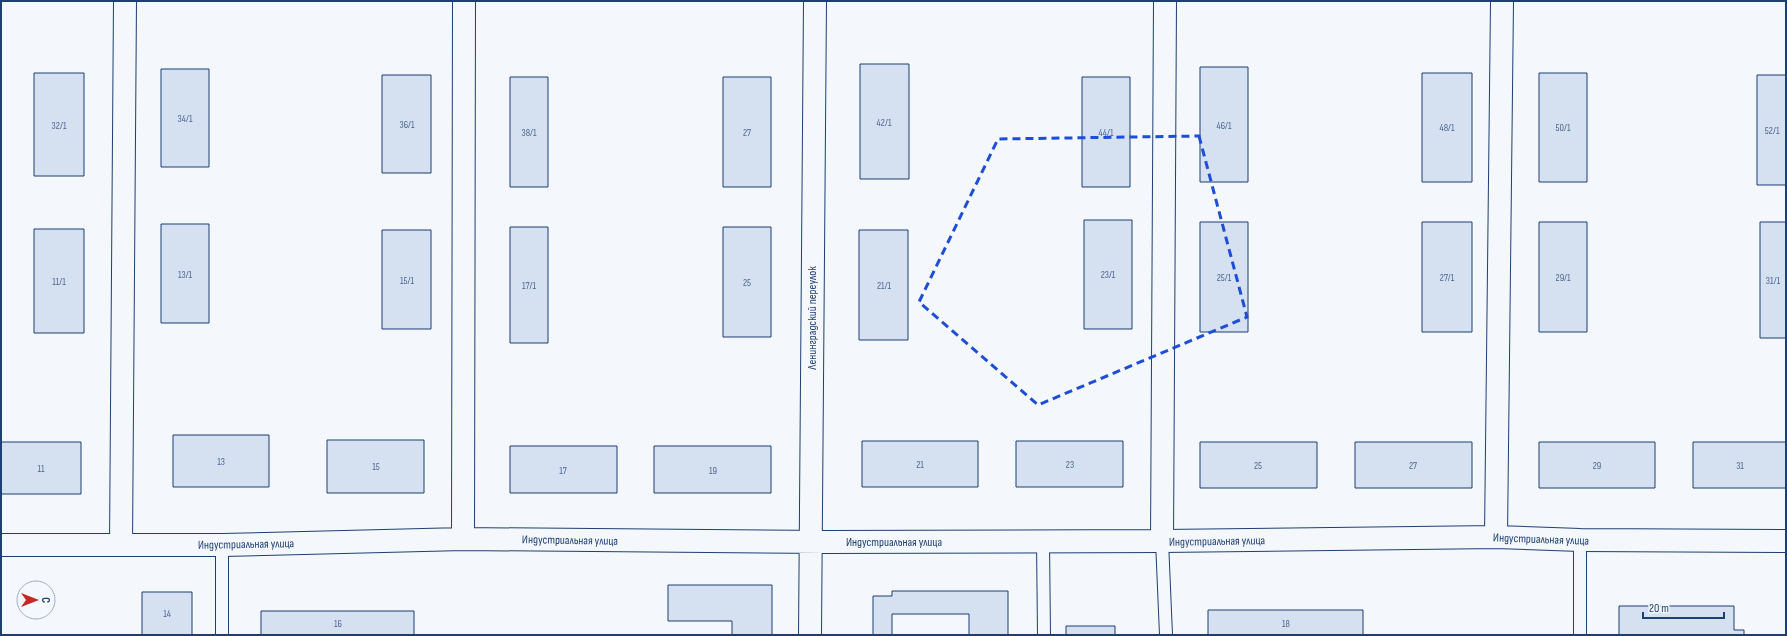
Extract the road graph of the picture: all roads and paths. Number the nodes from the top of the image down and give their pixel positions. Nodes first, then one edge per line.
1 (126, 1) edge
2 (464, 1) edge
3 (815, 1) edge
4 (1165, 1) edge
5 (1502, 1) edge
6 (1496, 537) junction
7 (463, 539) junction
8 (1580, 540) junction
9 (1786, 541) edge
10 (810, 542) junction
11 (1043, 542) junction
12 (1162, 542) junction
13 (1, 545) edge
14 (121, 545) junction
15 (222, 545) junction
16 (222, 635) edge
17 (810, 635) edge
18 (1044, 635) edge
19 (1166, 635) edge
20 (1580, 635) edge

1 - 14 street
2 - 7 street
3 - 10 street, Ленинградский переулок
4 - 12 street
5 - 6 street
6 - 8 street, Индустриальная улица
6 - 12 street, Индустриальная улица
7 - 10 street, Индустриальная улица
7 - 15 street, Индустриальная улица
8 - 9 street, Индустриальная улица
8 - 20 lane
10 - 11 street, Индустриальная улица
10 - 17 street, Ленинградский переулок
11 - 12 street, Индустриальная улица
11 - 18 lane
12 - 19 lane
13 - 14 street, Индустриальная улица
14 - 15 street, Индустриальная улица
15 - 16 lane

